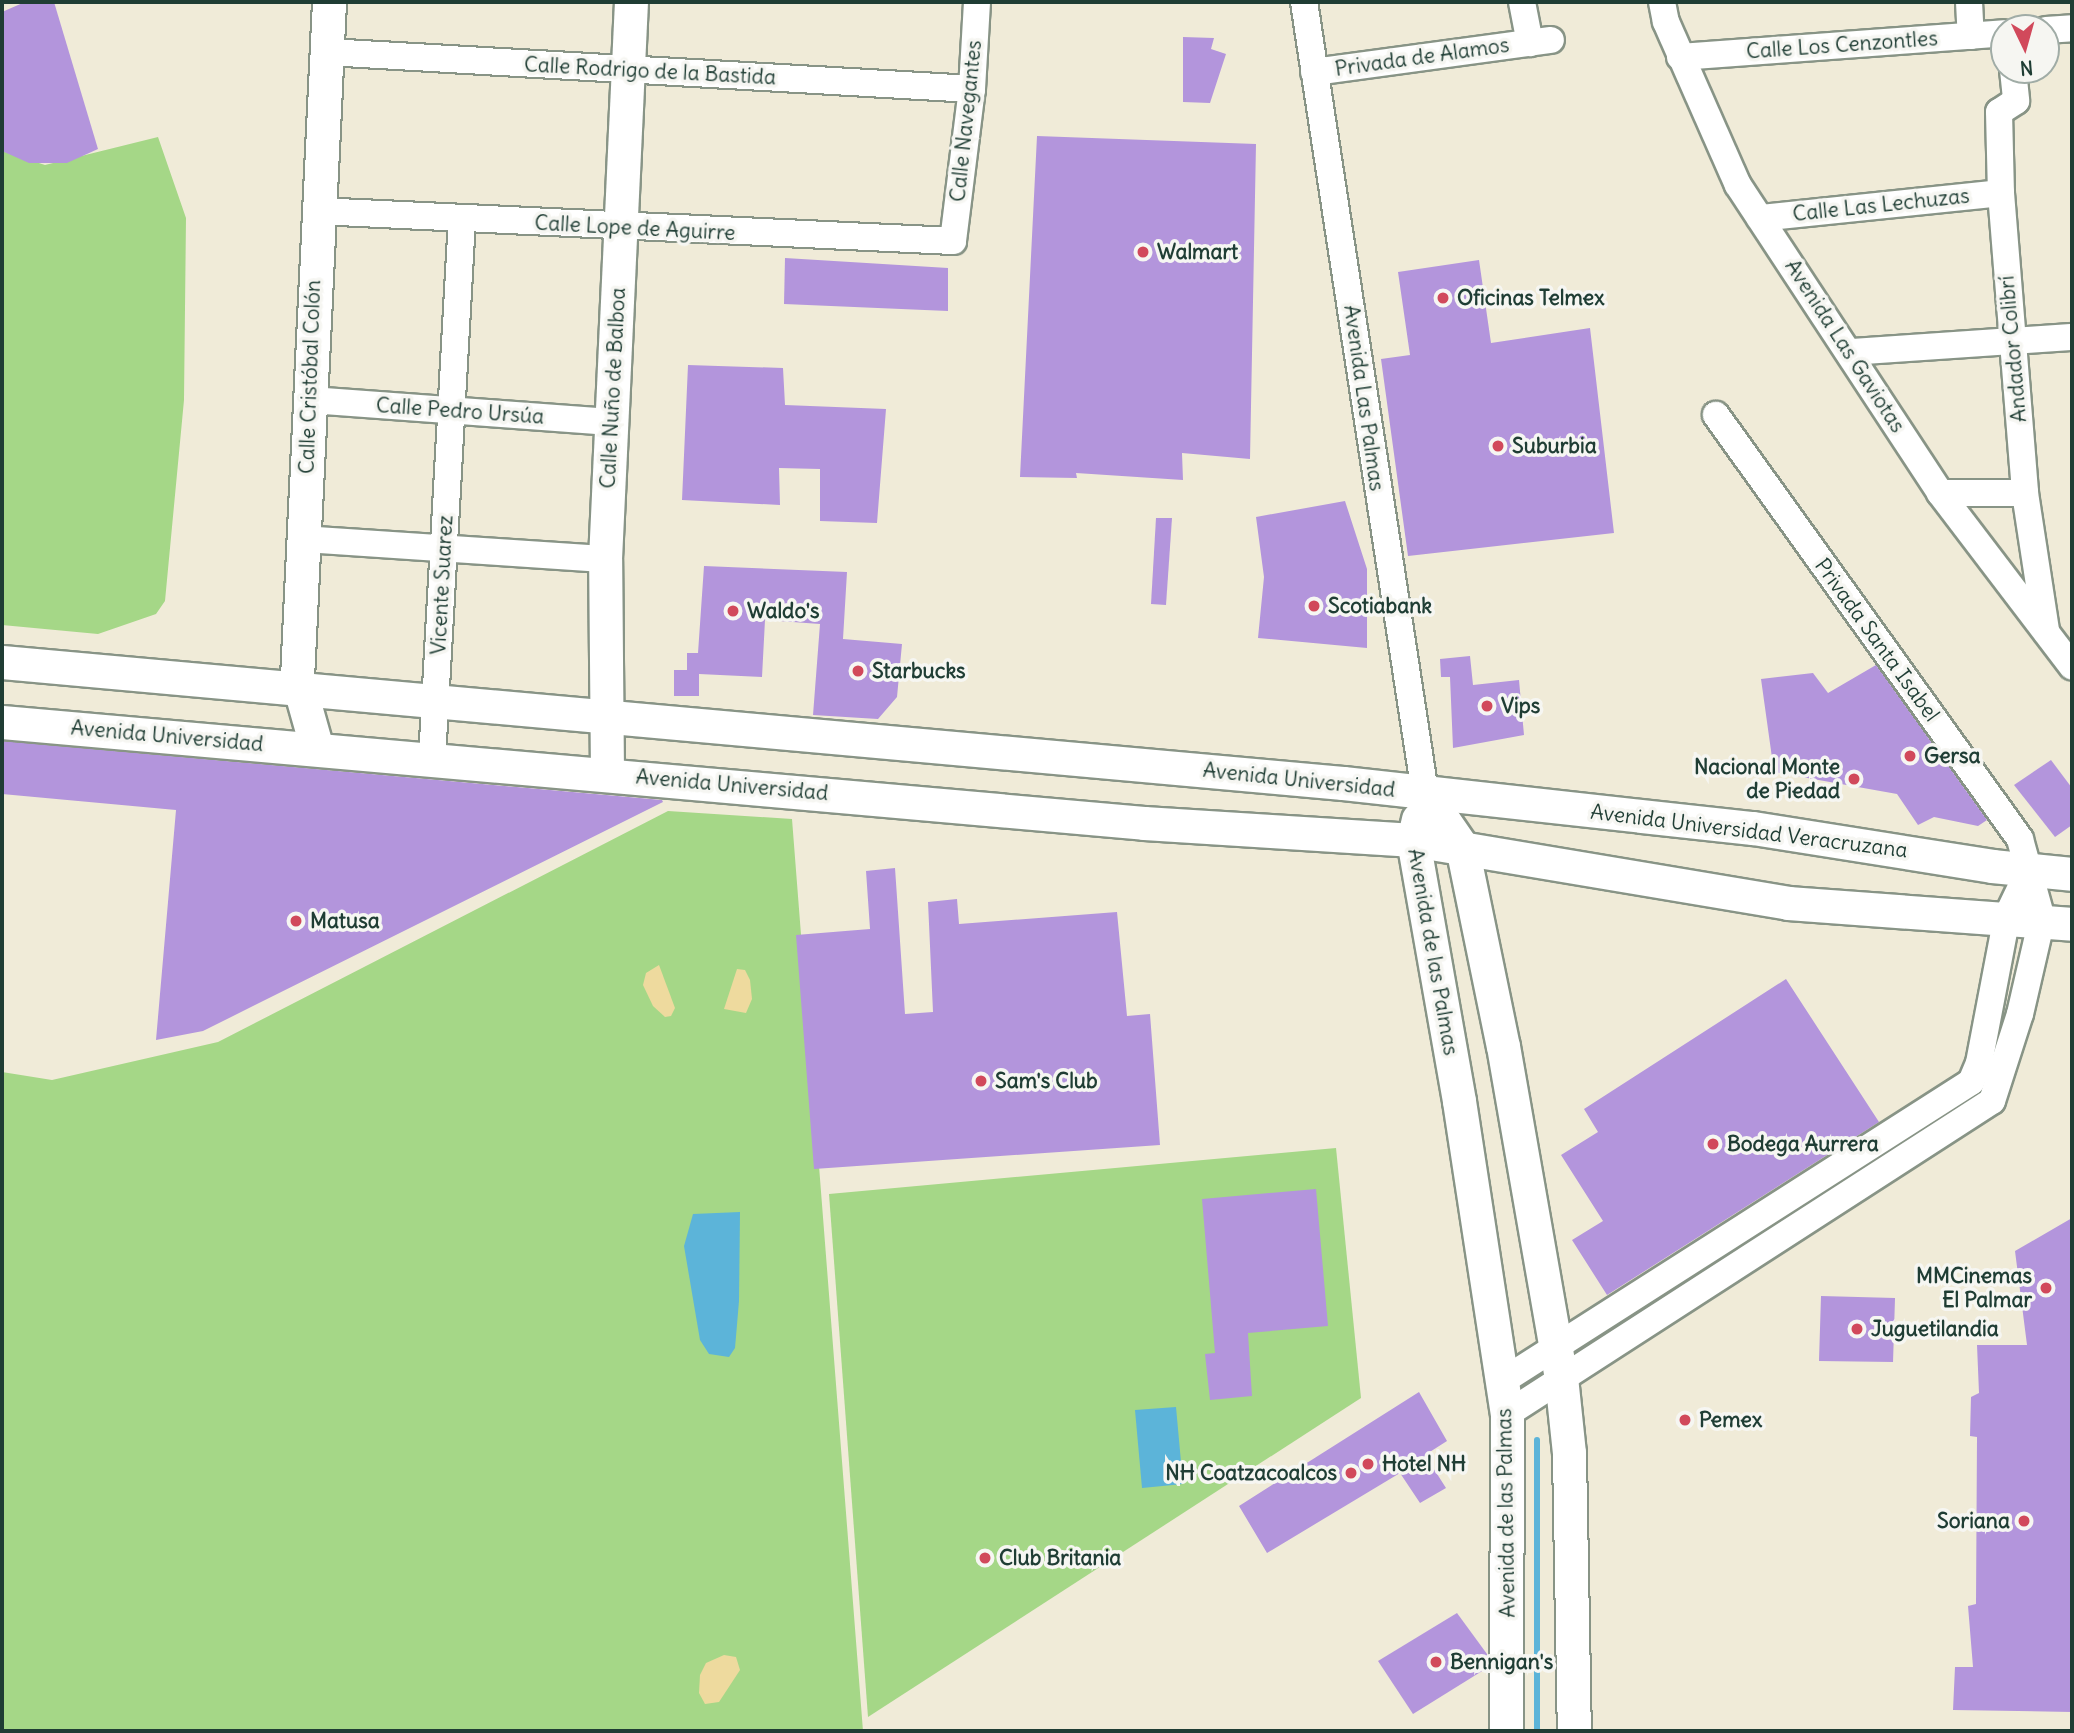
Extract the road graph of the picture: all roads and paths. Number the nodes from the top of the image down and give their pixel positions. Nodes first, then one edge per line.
1 (329, 2) edge
2 (631, 2) edge
3 (977, 2) edge
4 (1304, 2) edge
5 (1522, 2) edge
6 (1662, 2) edge
7 (1969, 2) edge
8 (1990, 34) edge
9 (1971, 36) junction
10 (327, 52) junction
11 (1680, 57) junction
12 (628, 69) junction
13 (1314, 72) junction
14 (2013, 84) edge
15 (972, 89) junction
16 (2001, 193) junction
17 (317, 211) junction
18 (1760, 218) junction
19 (462, 219) junction
20 (620, 229) junction
21 (953, 240) joint
22 (2072, 337) edge
23 (2012, 341) junction
24 (1851, 352) junction
25 (310, 400) junction
26 (451, 410) junction
27 (1716, 415) dead end
28 (611, 422) junction
29 (1940, 493) junction
30 (2025, 493) junction
31 (303, 539) junction
32 (445, 549) junction
33 (605, 559) junction
34 (2046, 636) junction
35 (2, 662) edge
36 (2072, 666) edge
37 (300, 692) junction
38 (435, 701) junction
39 (606, 717) junction
40 (2, 722) edge
41 (317, 749) junction
42 (432, 759) junction
43 (607, 774) junction
44 (1425, 793) junction
45 (1413, 840) junction
46 (1462, 847) junction
47 (2029, 870) junction
48 (2072, 874) edge
49 (2007, 916) junction
50 (2057, 922) edge
51 (1910, 1121) junction
52 (1924, 1145) junction
53 (1728, 1237) junction
54 (1745, 1260) junction
55 (1558, 1361) junction
56 (1504, 1398) junction
57 (1506, 1731) edge
58 (1574, 1731) edge

1 - 10 main road, Calle Cristóbal Colón
2 - 12 main road, Calle Nuño de Balboa
3 - 15 street, Calle Navegantes
4 - 13 street, Avenida Las Palmas
5 - 13 street, Privada de Alamos
6 - 11 street, Avenida Las Gaviotas
7 - 9 street
8 - 9 street, Calle Los Cenzontles
9 - 11 street, Calle Los Cenzontles
10 - 12 street, Calle Rodrigo de la Bastida
10 - 17 main road, Calle Cristóbal Colón
11 - 18 street, Avenida Las Gaviotas
12 - 15 street, Calle Rodrigo de la Bastida
12 - 20 main road, Calle Nuño de Balboa
13 - 44 street, Avenida Las Palmas
14 - 16 street, Andador Colibrí
15 - 21 street, Calle Navegantes
16 - 18 street, Calle Las Lechuzas
16 - 23 street, Andador Colibrí
17 - 19 street, Calle Lope de Aguirre
17 - 25 main road, Calle Cristóbal Colón
18 - 24 street, Avenida Las Gaviotas
19 - 20 street, Calle Lope de Aguirre
19 - 26 street, Vicente Suarez
20 - 21 street, Calle Lope de Aguirre
20 - 28 main road, Calle Nuño de Balboa
22 - 23 street
23 - 24 street
23 - 30 street, Andador Colibrí
24 - 29 street, Avenida Las Gaviotas
25 - 26 street, Calle Pedro Ursúa
25 - 31 main road, Calle Cristóbal Colón
26 - 28 street, Calle Pedro Ursúa
26 - 32 street, Vicente Suarez
27 - 47 street, Privada Santa Isabel
28 - 33 main road, Calle Nuño de Balboa
29 - 30 street
29 - 34 street, Avenida Las Gaviotas
30 - 34 street, Andador Colibrí
31 - 32 street
31 - 37 main road, Calle Cristóbal Colón
32 - 33 street
32 - 38 street, Vicente Suarez
33 - 39 main road, Calle Nuño de Balboa
34 - 36 street, Avenida Las Gaviotas
35 - 37 main road, Avenida Universidad
37 - 38 main road, Avenida Universidad
37 - 41 main road, Calle Cristóbal Colón
38 - 39 main road, Avenida Universidad
38 - 42 street, Vicente Suarez
39 - 43 main road, Calle Nuño de Balboa
39 - 44 main road, Avenida Universidad
40 - 41 main road, Avenida Universidad
41 - 42 main road, Avenida Universidad
42 - 43 main road, Avenida Universidad
43 - 45 main road, Avenida Universidad
44 - 45 main road, Avenida de las Palmas
44 - 46 main road, Avenida de las Palmas
44 - 47 main road, Avenida Universidad Veracruzana
45 - 46 main road, Avenida Universidad
45 - 56 main road, Avenida de las Palmas
46 - 49 main road
46 - 55 main road, Avenida de las Palmas
47 - 48 main road, Avenida Universidad Veracruzana
47 - 49 street
47 - 50 street, Privada Santa Isabel
49 - 50 main road
49 - 51 street
50 - 52 street
51 - 52 street
51 - 53 street
52 - 54 street
53 - 54 street
53 - 55 street
54 - 55 street
55 - 56 street
55 - 58 main road, Avenida de las Palmas
56 - 57 main road, Avenida de las Palmas

